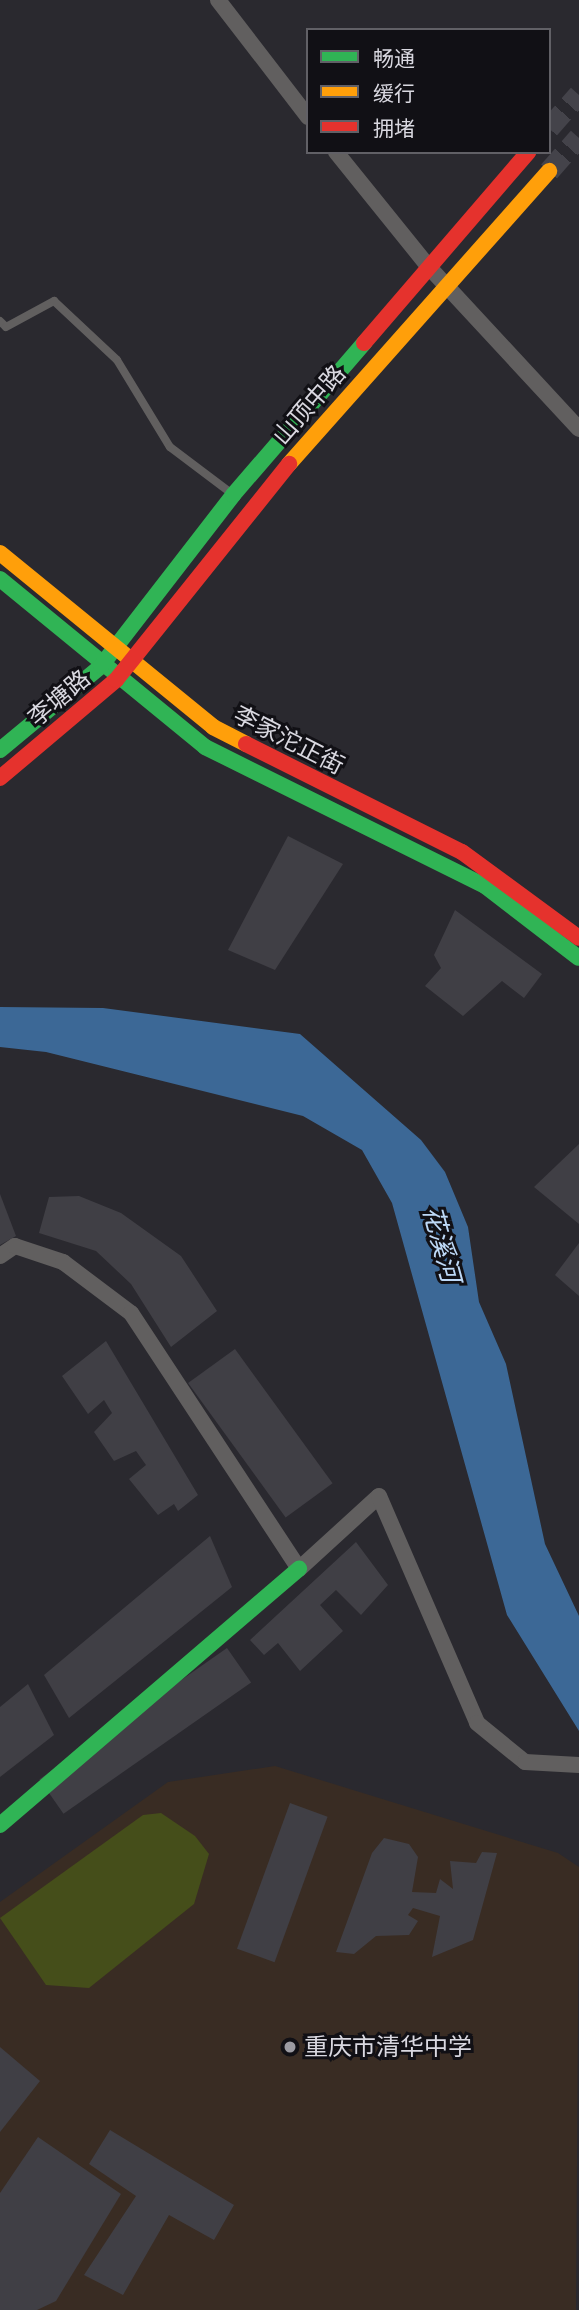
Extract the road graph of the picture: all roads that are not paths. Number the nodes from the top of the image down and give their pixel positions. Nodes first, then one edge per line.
1 (218, 0) edge
2 (306, 114) edge
3 (339, 154) edge
4 (526, 154) edge
5 (549, 171) tunnel mouth
6 (428, 266) junction
7 (445, 285) junction
8 (0, 321) edge
9 (579, 429) edge
10 (233, 495) junction
11 (0, 553) edge
12 (0, 579) edge
13 (113, 650) junction
14 (130, 664) junction
15 (101, 666) junction
16 (116, 680) junction
17 (0, 750) edge
18 (0, 778) edge
19 (579, 938) edge
20 (579, 958) edge
21 (0, 1256) edge
22 (299, 1569) junction
23 (579, 1763) edge
24 (0, 1825) edge

1 - 2 street
3 - 6 street
4 - 6 main road, 山顶中路
5 - 7 main road, 山顶中路
6 - 7 street
6 - 10 main road, 山顶中路
7 - 9 street
7 - 14 main road, 山顶中路
8 - 10 lane
10 - 13 main road, 山顶中路
11 - 13 main road, 李家沱正街
12 - 15 main road, 李家沱正街
13 - 14 main road, 李家沱正街
13 - 15 main road, 山顶中路
14 - 16 main road, 山顶中路
14 - 19 main road, 李家沱正街
15 - 16 main road, 李家沱正街
15 - 17 main road, 李塘路
16 - 18 main road, 李塘路
16 - 20 main road, 李家沱正街
21 - 22 street
22 - 23 street
22 - 24 main road

